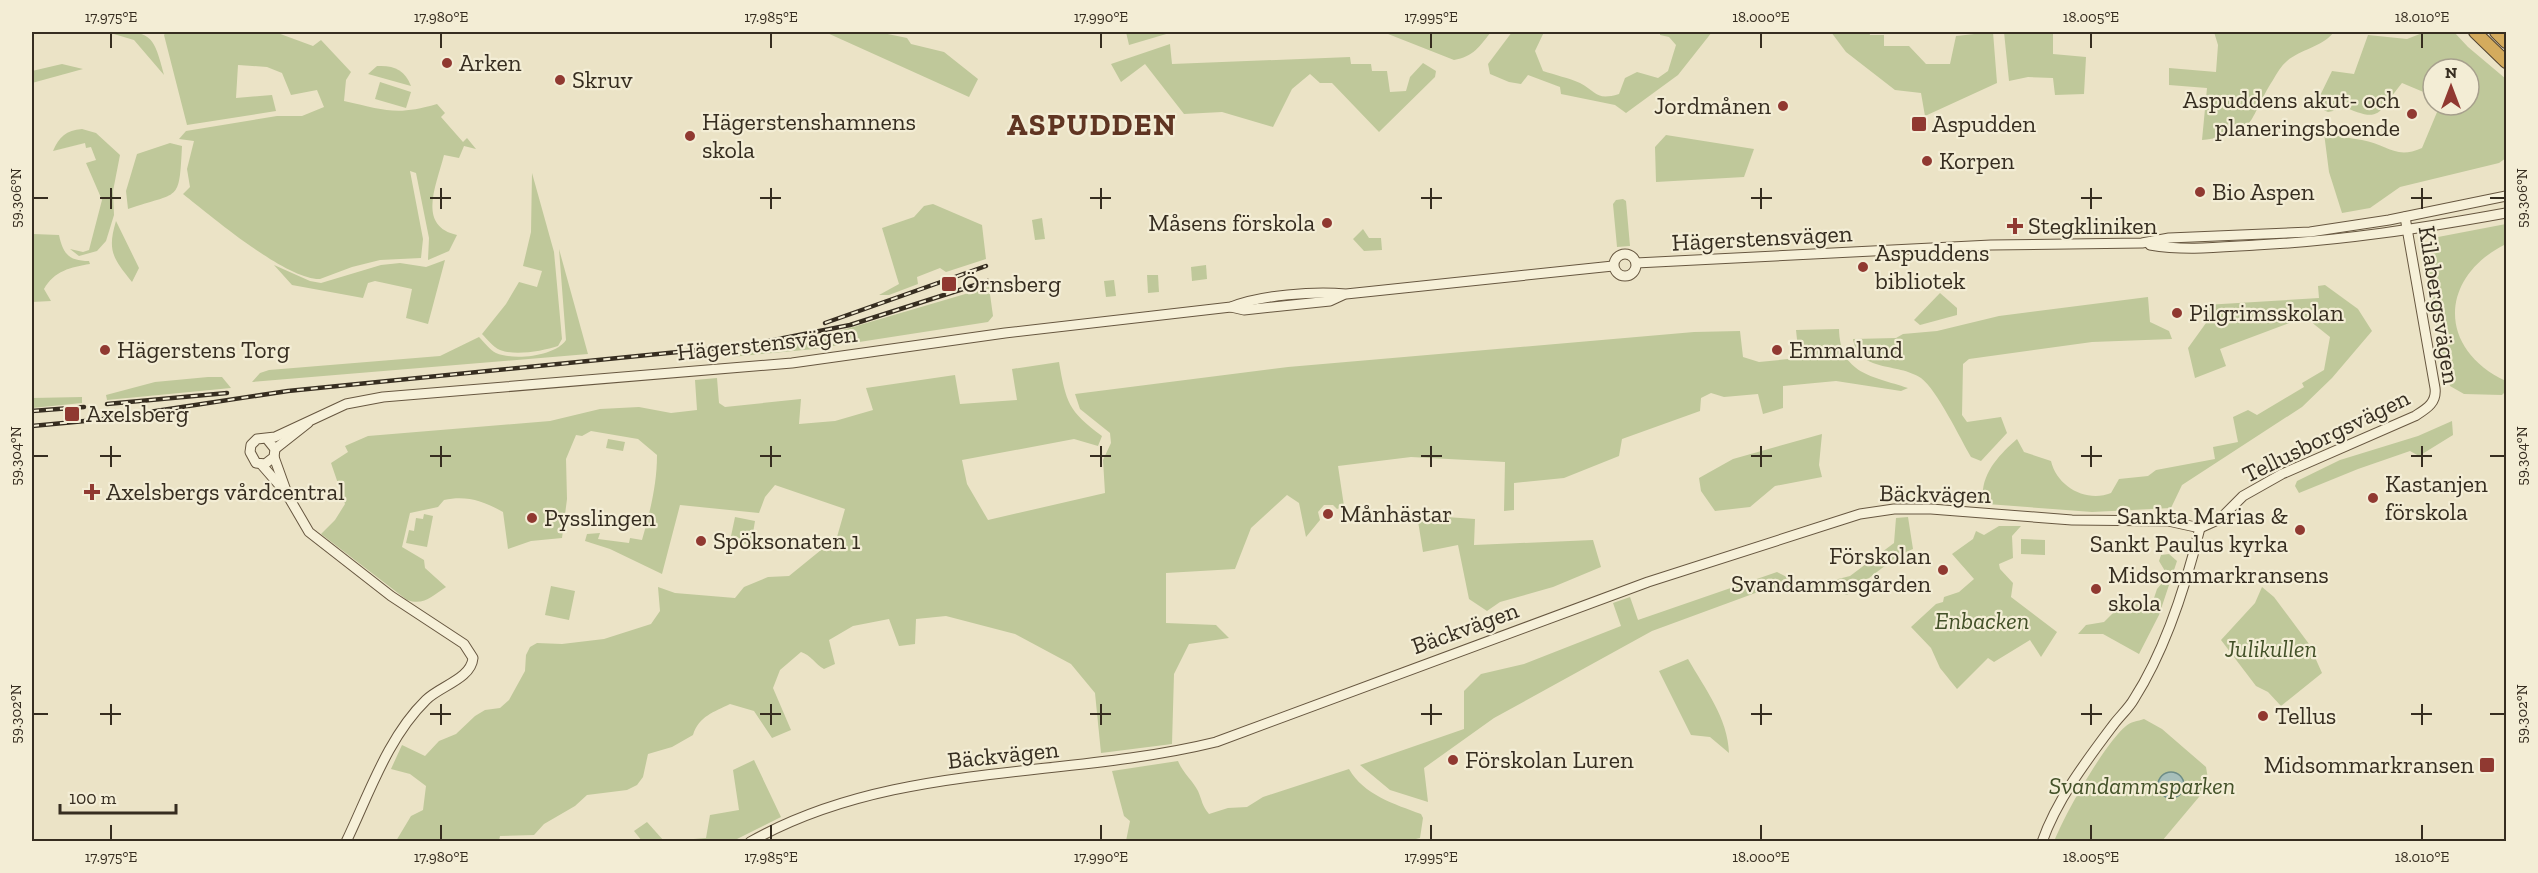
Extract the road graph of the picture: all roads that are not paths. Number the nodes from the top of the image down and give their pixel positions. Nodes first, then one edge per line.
1 (2475, 32) edge
2 (2496, 32) edge
3 (2506, 42) edge
4 (2506, 62) edge
5 (2506, 196) edge
6 (2506, 213) edge
7 (2405, 217) junction
8 (2407, 230) junction
9 (2323, 236) junction
10 (1636, 263) junction
11 (1613, 266) junction
12 (2434, 400) joint
13 (309, 421) junction
14 (267, 440) junction
15 (275, 453) junction
16 (261, 464) junction
17 (288, 496) junction
18 (2200, 528) junction
19 (346, 842) edge
20 (750, 842) edge
21 (2042, 842) edge

1 - 4 highway
2 - 3 highway
5 - 7 street, Hägerstensvägen
6 - 8 street, Hägerstensvägen
7 - 8 street, Kilabergsvägen
7 - 9 street, Hägerstensvägen
8 - 9 street, Hägerstensvägen
8 - 12 street, Kilabergsvägen
9 - 10 street, Hägerstensvägen
10 - 11 street, Hägerstensvägen
10 - 11 street, Hägerstensvägen
11 - 13 street, Hägerstensvägen
12 - 18 street, Tellusborgsvägen
13 - 14 street, Hägerstensvägen
13 - 15 street, Hägerstensvägen
14 - 15 street
14 - 16 street
15 - 16 street
15 - 17 street
16 - 17 street
17 - 19 street
18 - 20 street, Bäckvägen
18 - 21 street

